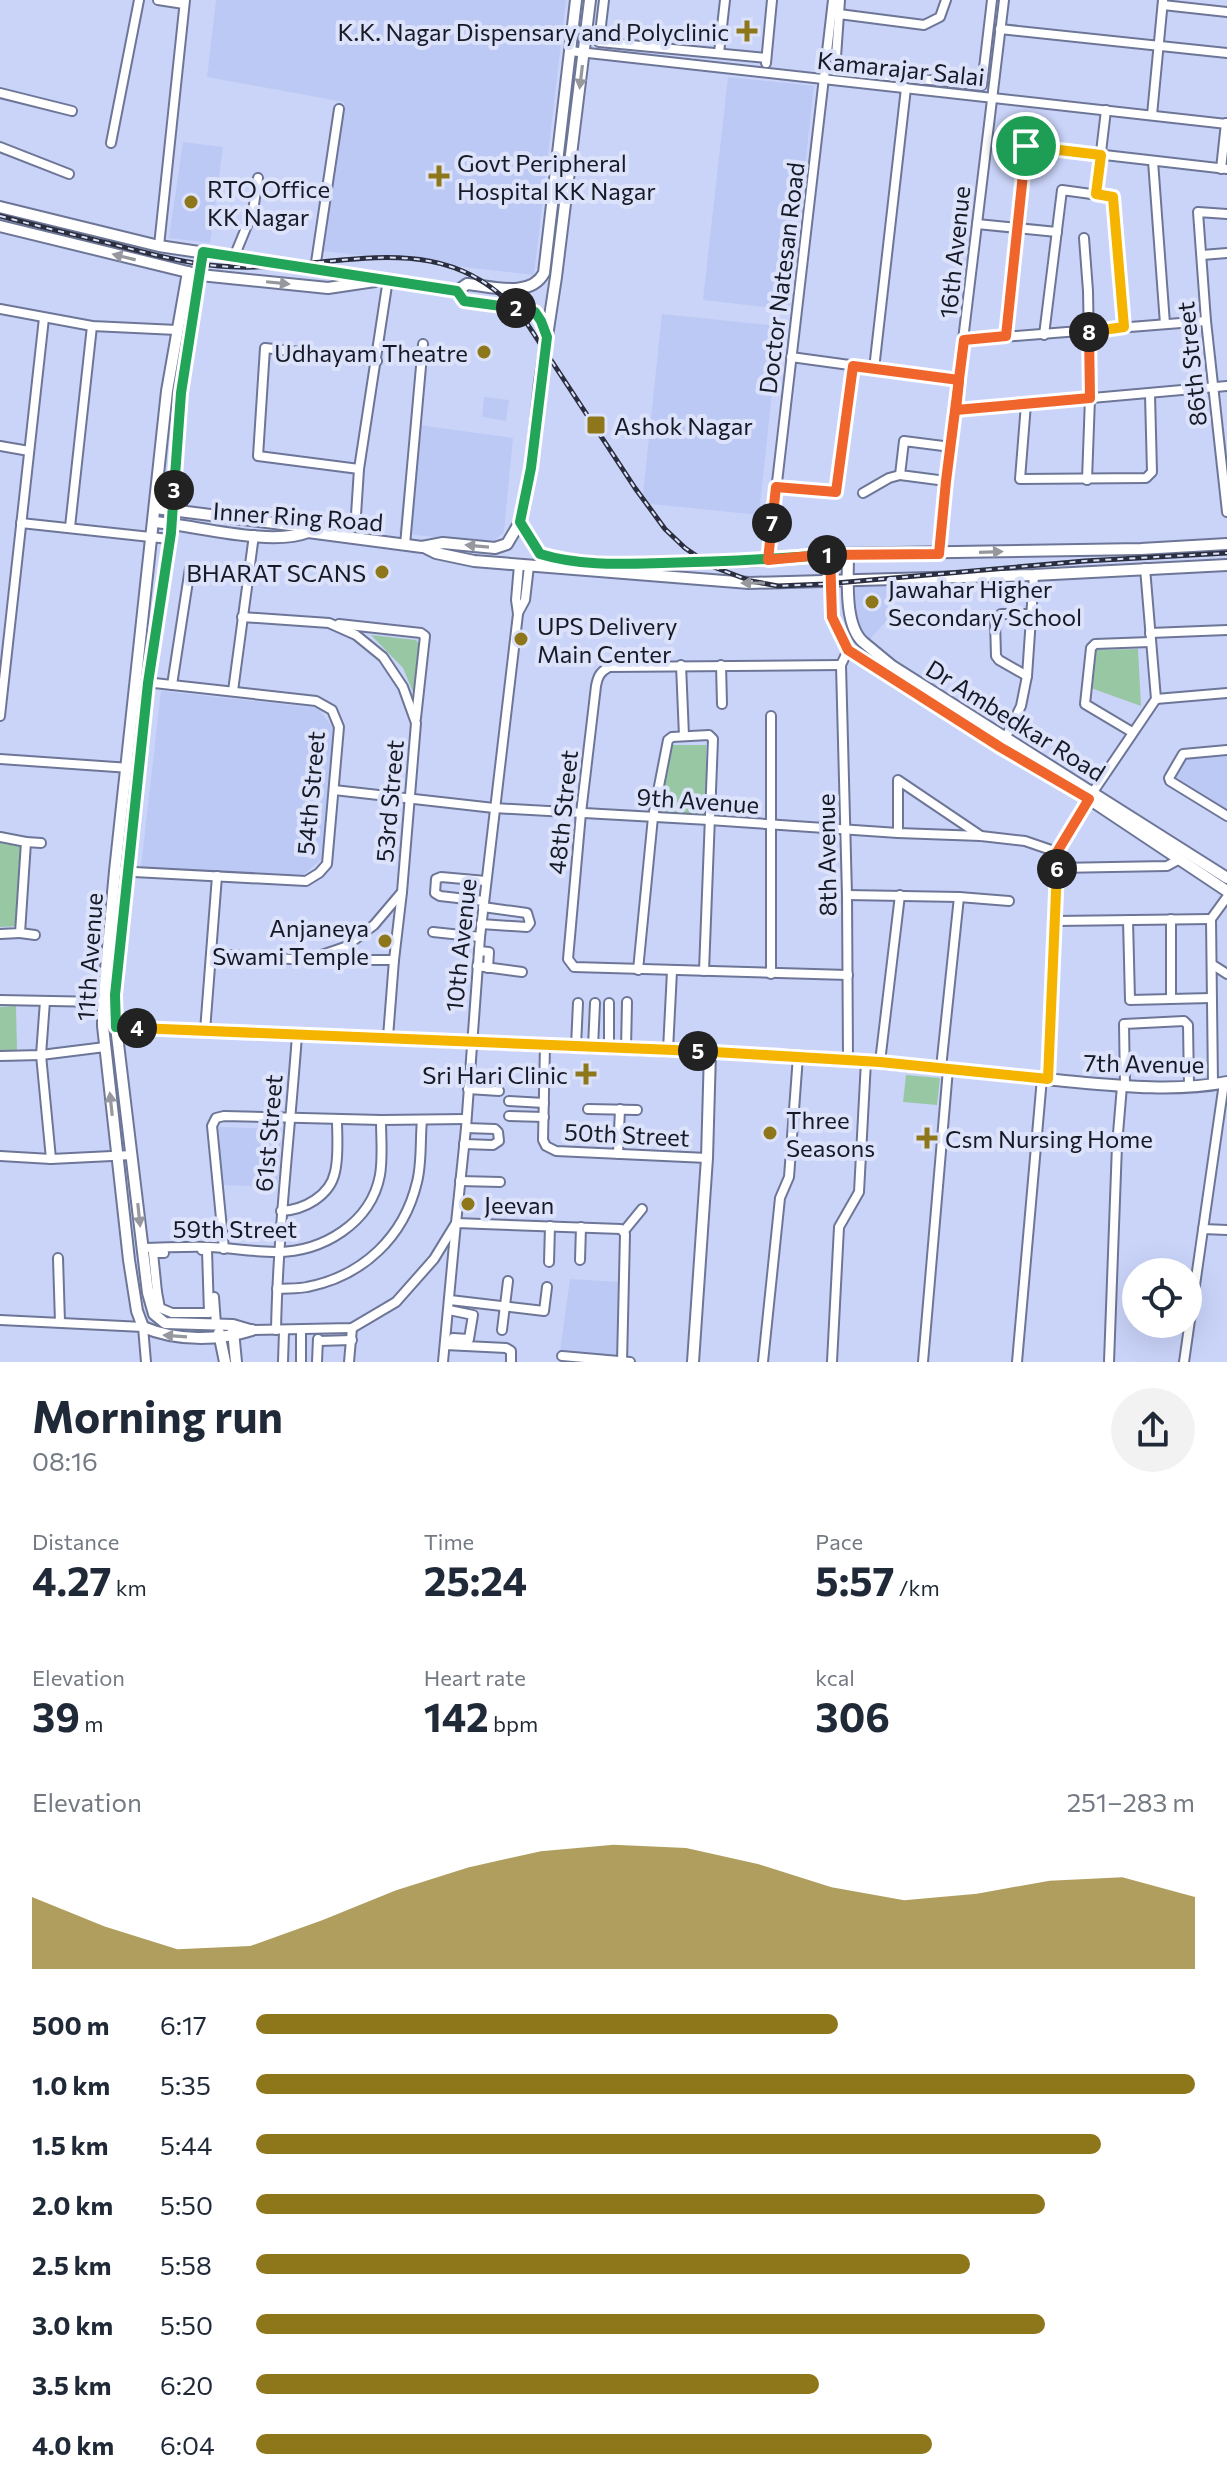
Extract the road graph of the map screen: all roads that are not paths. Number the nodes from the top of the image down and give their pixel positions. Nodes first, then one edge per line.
1 (139, 0) edge
2 (158, 0) edge
3 (576, 0) edge
4 (590, 0) edge
5 (604, 0) edge
6 (725, 0) edge
7 (772, 0) edge
8 (833, 0) edge
9 (840, 0) edge
10 (946, 0) edge
11 (992, 0) edge
12 (1004, 0) edge
13 (185, 2) edge
14 (1163, 2) edge
15 (1203, 5) edge
16 (1227, 12) edge
17 (839, 14) junction
18 (1000, 29) junction
19 (1158, 46) junction
20 (570, 51) junction
21 (585, 53) junction
22 (719, 53) junction
23 (1227, 53) edge
24 (766, 58) junction
25 (765, 73) junction
26 (824, 79) junction
27 (906, 88) junction
28 (0, 93) edge
29 (991, 98) junction
30 (339, 109) dead end
31 (1106, 110) junction
32 (72, 111) dead end
33 (1152, 115) junction
34 (1226, 124) edge
35 (111, 143) dead end
36 (0, 147) edge
37 (1101, 155) junction
38 (1153, 161) junction
39 (1224, 169) edge
40 (69, 174) dead end
41 (258, 178) dead end
42 (553, 192) junction
43 (566, 194) junction
44 (1096, 194) junction
45 (0, 207) edge
46 (1227, 214) edge
47 (977, 224) junction
48 (0, 226) edge
49 (1017, 228) junction
50 (1057, 232) junction
51 (1084, 238) dead end
52 (159, 246) junction
53 (203, 252) junction
54 (1227, 253) edge
55 (1202, 255) junction
56 (234, 257) junction
57 (315, 269) junction
58 (188, 272) junction
59 (200, 275) junction
60 (388, 279) junction
61 (457, 291) junction
62 (0, 309) edge
63 (44, 318) junction
64 (1206, 321) junction
65 (1165, 324) junction
66 (92, 326) junction
67 (1124, 327) junction
68 (177, 330) junction
69 (1089, 330) junction
70 (1044, 335) junction
71 (1006, 336) junction
72 (547, 337) junction
73 (964, 340) junction
74 (423, 344) dead end
75 (791, 357) junction
76 (377, 361) junction
77 (853, 366) junction
78 (874, 369) junction
79 (959, 380) junction
80 (1227, 386) edge
81 (1213, 387) junction
82 (167, 391) junction
83 (181, 393) junction
84 (1150, 395) junction
85 (1090, 398) junction
86 (1026, 404) junction
87 (956, 410) junction
88 (0, 446) edge
89 (951, 447) junction
90 (29, 451) junction
91 (359, 469) junction
92 (900, 475) junction
93 (1087, 480) junction
94 (946, 481) junction
95 (776, 487) junction
96 (1226, 491) edge
97 (863, 493) dead end
98 (155, 508) junction
99 (173, 510) junction
100 (1227, 512) edge
101 (356, 515) dead end
102 (154, 522) junction
103 (520, 522) junction
104 (21, 523) junction
105 (70, 527) junction
106 (171, 532) junction
107 (308, 532) junction
108 (254, 535) junction
109 (152, 537) junction
110 (1227, 544) edge
111 (405, 545) junction
112 (422, 547) junction
113 (830, 554) junction
114 (848, 554) junction
115 (939, 554) junction
116 (768, 560) junction
117 (1227, 565) edge
118 (524, 566) junction
119 (190, 568) dead end
120 (1145, 568) junction
121 (1034, 575) junction
122 (848, 579) junction
123 (831, 580) junction
124 (0, 607) edge
125 (12, 608) junction
126 (1032, 614) junction
127 (242, 617) junction
128 (329, 623) junction
129 (1227, 630) edge
130 (1150, 638) junction
131 (848, 650) junction
132 (681, 665) junction
133 (721, 665) junction
134 (841, 665) junction
135 (1027, 676) junction
136 (136, 682) junction
137 (148, 683) junction
138 (172, 685) junction
139 (233, 691) junction
140 (1227, 693) edge
141 (1156, 699) junction
142 (722, 704) dead end
143 (0, 716) edge
144 (771, 716) dead end
145 (416, 723) junction
146 (1132, 732) junction
147 (684, 736) junction
148 (1006, 737) junction
149 (1227, 750) edge
150 (0, 759) edge
151 (126, 768) junction
152 (139, 769) junction
153 (334, 790) junction
154 (1091, 796) junction
155 (408, 797) junction
156 (494, 808) junction
157 (581, 813) junction
158 (1227, 816) edge
159 (653, 817) junction
160 (709, 820) junction
161 (772, 825) junction
162 (845, 830) junction
163 (898, 833) junction
164 (981, 836) junction
165 (0, 837) edge
166 (26, 842) junction
167 (41, 843) dead end
168 (1057, 852) junction
169 (1178, 860) junction
170 (1057, 868) junction
171 (115, 871) junction
172 (128, 871) junction
173 (217, 876) junction
174 (1227, 878) edge
175 (481, 881) junction
176 (1227, 891) edge
177 (402, 892) junction
178 (847, 895) junction
179 (900, 895) junction
180 (959, 897) junction
181 (1227, 897) edge
182 (1009, 901) dead end
183 (481, 903) junction
184 (1171, 919) junction
185 (1211, 919) junction
186 (1128, 920) junction
187 (1056, 921) junction
188 (481, 924) junction
189 (433, 932) dead end
190 (20, 933) junction
191 (0, 934) edge
192 (35, 935) dead end
193 (480, 937) junction
194 (479, 951) junction
195 (211, 954) junction
196 (307, 960) junction
197 (394, 960) junction
198 (1213, 965) junction
199 (477, 966) junction
200 (488, 968) junction
201 (638, 970) junction
202 (672, 971) junction
203 (704, 971) junction
204 (522, 972) dead end
205 (771, 974) junction
206 (1227, 974) edge
207 (848, 975) junction
208 (1211, 998) junction
209 (1171, 999) junction
210 (0, 1000) edge
211 (45, 1001) junction
212 (103, 1002) junction
213 (627, 1002) dead end
214 (578, 1003) dead end
215 (595, 1003) dead end
216 (609, 1003) dead end
217 (103, 1026) junction
218 (116, 1027) junction
219 (205, 1031) junction
220 (297, 1035) junction
221 (388, 1037) junction
222 (471, 1041) junction
223 (545, 1045) junction
224 (576, 1046) junction
225 (105, 1047) junction
226 (593, 1047) junction
227 (609, 1048) junction
228 (626, 1049) junction
229 (668, 1050) junction
230 (710, 1052) junction
231 (41, 1055) junction
232 (0, 1056) edge
233 (798, 1056) junction
234 (848, 1059) junction
235 (866, 1061) junction
236 (880, 1062) junction
237 (944, 1068) junction
238 (1045, 1079) junction
239 (1221, 1083) edge
240 (1124, 1086) junction
241 (1189, 1086) junction
242 (468, 1089) junction
243 (499, 1091) dead end
244 (509, 1101) dead end
245 (544, 1103) junction
246 (588, 1109) dead end
247 (620, 1109) junction
248 (637, 1110) dead end
249 (509, 1116) dead end
250 (544, 1117) junction
251 (291, 1118) junction
252 (337, 1119) junction
253 (381, 1120) junction
254 (422, 1120) junction
255 (466, 1124) junction
256 (464, 1144) junction
257 (618, 1154) junction
258 (132, 1155) junction
259 (0, 1156) edge
260 (117, 1156) junction
261 (707, 1158) junction
262 (51, 1159) junction
263 (460, 1181) junction
264 (500, 1182) dead end
265 (642, 1209) dead end
266 (281, 1211) junction
267 (456, 1223) junction
268 (550, 1226) junction
269 (581, 1227) junction
270 (1203, 1229) junction
271 (1227, 1230) edge
272 (624, 1231) junction
273 (211, 1247) junction
274 (142, 1248) junction
275 (224, 1249) junction
276 (278, 1252) junction
277 (58, 1258) dead end
278 (580, 1260) dead end
279 (549, 1262) dead end
280 (508, 1281) dead end
281 (547, 1287) dead end
282 (277, 1289) junction
283 (152, 1293) junction
284 (450, 1305) junction
285 (505, 1307) junction
286 (0, 1320) edge
287 (60, 1322) junction
288 (216, 1324) junction
289 (143, 1327) junction
290 (352, 1328) junction
291 (252, 1330) joint
292 (280, 1330) junction
293 (301, 1330) junction
294 (318, 1330) junction
295 (502, 1330) dead end
296 (233, 1331) junction
297 (221, 1336) junction
298 (352, 1340) junction
299 (318, 1341) junction
300 (448, 1345) junction
301 (562, 1356) dead end
302 (301, 1361) edge
303 (146, 1362) edge
304 (225, 1362) edge
305 (236, 1362) edge
306 (283, 1362) edge
307 (317, 1362) edge
308 (349, 1362) edge
309 (443, 1362) edge
310 (511, 1362) edge
311 (622, 1362) edge
312 (630, 1362) edge
313 (693, 1362) edge
314 (763, 1362) edge
315 (832, 1362) edge
316 (923, 1362) edge
317 (1017, 1362) edge
318 (1109, 1362) edge
319 (1184, 1362) edge

1 - 35 street
2 - 13 street
3 - 20 main road
4 - 21 main road
5 - 22 street
6 - 22 street
7 - 24 street
8 - 26 street, Doctor Natesan Road
9 - 17 street
10 - 17 street
11 - 17 street
12 - 18 street, 16th Avenue
13 - 52 street
14 - 15 street
14 - 19 street
15 - 16 street
18 - 19 street
18 - 29 street, 16th Avenue
19 - 23 street
19 - 33 street
20 - 21 street, Kamarajar Salai
20 - 42 main road
21 - 25 street, Kamarajar Salai
21 -> 43 main road
22 - 24 street
24 - 25 street
25 - 26 street, Kamarajar Salai
26 - 27 street, Kamarajar Salai
26 - 75 street, Doctor Natesan Road
27 - 29 street, Kamarajar Salai
27 - 78 street
28 - 32 street
29 - 31 street, Kamarajar Salai
29 - 47 street, 16th Avenue
30 - 57 street
31 - 33 street, Kamarajar Salai
31 - 37 street
33 - 34 street, Kamarajar Salai
34 - 39 street
36 - 40 street
37 - 38 street
37 - 44 street
37 - 49 street
38 - 39 street
38 - 65 street
41 - 56 street
42 - 43 main road
42 - 61 main road
43 - 72 main road
44 - 50 street
44 - 67 street
45 - 52 main road
46 - 55 street, 86th Street
47 - 49 street
47 - 73 street, 16th Avenue
58 -> 48 main road
49 - 50 street
49 - 71 street
50 - 70 street
51 - 69 street
52 - 53 main road
53 - 56 main road
53 - 59 main road
54 - 55 street
55 - 64 street, 86th Street
56 - 57 main road
57 - 60 main road
58 - 59 main road
58 - 68 main road, 11th Avenue
59 -> 60 main road
59 - 83 main road
60 - 61 main road
60 - 76 street
61 - 72 main road
62 - 63 street
63 - 66 street
63 - 90 street
64 - 65 street
64 - 81 street, 86th Street
65 - 67 street
66 - 68 street
66 - 105 street
67 - 69 street
68 - 82 main road, 11th Avenue
69 - 70 street
69 - 85 street
70 - 71 street
71 - 73 street
72 - 103 main road
73 - 79 street, 16th Avenue
74 - 111 street
75 - 77 street
75 - 95 street, Doctor Natesan Road
76 - 91 street
76 - 91 street
77 - 78 street
77 - 95 street
78 - 79 street
79 - 87 street, 16th Avenue
80 - 81 street
81 - 84 street
81 - 96 street, 86th Street
82 - 83 main road
82 - 98 main road, 11th Avenue
83 - 99 main road
84 - 85 street
84 - 93 street
85 - 86 street
85 - 93 street
86 - 87 street
86 - 93 street
87 - 89 street, 16th Avenue
88 - 90 street
89 - 92 street
89 - 94 street, 16th Avenue
90 - 104 street
91 - 101 street
92 - 94 street
92 - 97 street
94 - 115 street, 16th Avenue
95 - 116 street, Doctor Natesan Road
96 - 100 street, 86th Street
98 - 99 main road
98 - 102 main road, 11th Avenue
99 - 106 main road
99 - 107 main road
102 - 106 main road, Inner Ring Road
102 - 109 main road, 11th Avenue
103 -> 112 main road, Inner Ring Road
103 - 116 main road
104 - 105 street
104 - 125 street
105 - 109 street
106 - 108 main road, Inner Ring Road
106 - 109 street
106 - 137 main road, 11th Avenue
107 - 108 main road, Inner Ring Road
107 - 111 main road, Inner Ring Road
108 - 127 street
109 - 136 main road, 11th Avenue
115 -> 110 main road
111 - 112 main road, Inner Ring Road
112 - 118 main road, Inner Ring Road
113 - 114 main road
113 - 116 main road
113 - 123 main road
114 - 115 main road
114 - 122 main road, Dr Ambedkar Road
117 - 120 main road, Inner Ring Road
123 -> 118 main road, Inner Ring Road
118 - 156 street, 10th Avenue
119 - 138 street
120 - 121 main road, Inner Ring Road
120 - 130 street
121 - 122 main road, Inner Ring Road
121 - 126 street
122 - 123 main road, Inner Ring Road
122 - 148 main road, Dr Ambedkar Road
123 - 131 main road
124 - 125 street
125 - 143 street
126 - 135 street
126 - 135 street
127 - 128 street, 53rd Street
127 - 139 street
128 - 145 street, 53rd Street
128 - 145 street
129 - 130 street
130 - 141 street
130 - 146 street
131 - 134 street, 8th Avenue
131 - 154 main road
132 - 133 street
132 - 147 street
132 - 157 street, 48th Street
133 - 134 street
133 - 142 street
134 - 162 street, 8th Avenue
135 - 148 street
136 - 137 street, 54th Street
136 - 151 main road, 11th Avenue
137 - 138 street, 54th Street
137 - 152 main road, 11th Avenue
138 - 139 street, 54th Street
139 - 153 street, 54th Street
140 - 141 street
141 - 146 street
144 - 161 street
145 - 155 street, 53rd Street
146 - 154 street
147 - 159 street
147 - 160 street
148 - 154 main road, Dr Ambedkar Road
149 - 158 street
150 - 151 street
151 - 152 street
151 - 171 main road, 11th Avenue
152 - 172 main road, 11th Avenue
153 - 155 street, 9th Avenue
153 - 173 street, 54th Street
154 - 168 street
154 - 169 main road
154 - 174 main road, Dr Ambedkar Road
155 - 156 street, 9th Avenue
155 - 177 street, 53rd Street
156 - 157 street, 9th Avenue
156 - 175 street, 10th Avenue
157 - 159 street, 9th Avenue
157 - 201 street, 48th Street
159 - 160 street, 9th Avenue
159 - 201 street
160 - 161 street, 9th Avenue
160 - 203 street
161 - 162 street, 9th Avenue
161 - 205 street
162 - 163 street, 9th Avenue
162 - 178 street, 8th Avenue
163 - 164 street, 9th Avenue
163 - 164 street
164 - 168 street, 9th Avenue
165 - 166 street
166 - 167 street
166 - 190 street
168 - 170 street
169 - 170 street
169 - 176 main road
170 - 187 street
171 - 172 street, 54th Street
171 - 212 main road, 11th Avenue
172 - 173 street, 54th Street
172 - 218 main road, 11th Avenue
173 - 195 street
175 - 183 street, 10th Avenue
175 - 183 street
177 - 196 street, 53rd Street
177 - 197 street
178 - 179 street
178 - 207 street, 8th Avenue
179 - 180 street
179 - 236 street
180 - 182 street
180 - 237 street
181 - 185 street
183 - 188 street, 10th Avenue
183 - 188 street
184 - 185 street
184 - 186 street
184 - 209 street
185 - 198 street
186 - 187 street
186 - 209 street
187 - 238 street
188 - 193 street, 10th Avenue
189 - 193 street
190 - 191 street
190 - 192 street
193 - 194 street, 10th Avenue
194 - 199 street, 10th Avenue
194 - 200 street
195 - 196 street, 53rd Street
195 - 219 street
196 - 197 street
197 - 221 street
198 - 206 street
198 - 208 street
199 - 200 street
199 - 222 street, 10th Avenue
200 - 204 street
201 - 202 street
202 - 203 street
202 - 229 street
203 - 205 street
205 - 207 street
207 - 234 street, 8th Avenue
208 - 209 street
208 - 239 street
210 - 211 street
211 - 212 street
211 - 231 street
212 - 217 main road, 11th Avenue
213 - 228 street
214 - 224 street
215 - 226 street
216 - 227 street
217 - 218 main road, 7th Avenue
217 - 225 main road, 11th Avenue
218 - 219 main road, 7th Avenue
218 - 258 main road, 11th Avenue
219 - 220 main road, 7th Avenue
220 - 221 main road, 7th Avenue
220 - 251 street, 61st Street
221 - 222 main road, 7th Avenue
222 - 223 main road, 7th Avenue
222 - 242 street, 10th Avenue
223 - 224 main road, 7th Avenue
223 - 245 street
224 - 226 main road, 7th Avenue
225 - 231 street
260 -> 225 main road, 11th Avenue
226 - 227 main road, 7th Avenue
227 - 228 main road, 7th Avenue
228 - 229 main road, 7th Avenue
229 - 230 main road, 7th Avenue
230 - 233 main road, 7th Avenue
230 - 261 main road
231 - 232 street
231 - 262 street
233 - 234 main road, 7th Avenue
233 - 314 street
234 - 235 main road, 7th Avenue
235 - 236 main road, 7th Avenue
235 - 315 street
236 - 237 main road, 7th Avenue
237 - 238 main road, 7th Avenue
237 - 316 street
238 - 240 main road, 7th Avenue
238 - 317 street
239 - 241 main road, 7th Avenue
239 - 270 street
240 - 241 main road, 7th Avenue
240 - 241 street
240 - 318 street
242 - 243 street
242 - 255 street, 10th Avenue
244 - 245 street
245 - 250 street
246 - 247 street
247 - 248 street
247 - 257 street
249 - 250 street
250 - 257 street, 50th Street
251 - 252 street
251 - 266 street, 61st Street
251 - 275 street
252 - 253 street
252 - 266 street
253 - 254 street
253 - 276 street, 59th Street
254 - 255 street
254 - 282 street
255 - 256 street, 10th Avenue
255 - 256 street
256 - 263 street, 10th Avenue
257 - 261 street, 50th Street
258 - 260 street
258 -> 274 main road, 11th Avenue
259 - 262 street
260 - 262 street
260 - 289 main road, 11th Avenue
261 - 313 main road
263 - 264 street
263 - 267 street, 10th Avenue
265 - 272 street
266 - 276 street, 61st Street
267 - 268 street
267 - 284 street
267 - 290 street, 10th Avenue
268 - 269 street
268 - 279 street
269 - 272 street
269 - 278 street
270 - 271 street
270 - 319 street
272 - 311 street
273 - 274 street, 59th Street
273 - 275 street, 59th Street
273 - 288 street
274 - 283 main road, 11th Avenue
275 - 276 street, 59th Street
276 - 282 street, 61st Street
277 - 287 street
280 - 285 street
281 - 285 street
282 - 292 street, 61st Street
283 - 283 street
283 - 288 main road, 11th Avenue
284 - 285 street
284 - 300 street
284 - 300 street
285 - 295 street
286 - 287 street
287 - 289 street
288 - 296 main road, 11th Avenue
288 - 297 main road
297 -> 289 main road, 11th Avenue
289 - 303 street
290 - 294 street, 10th Avenue
290 - 298 street
291 - 292 street, 10th Avenue
291 - 296 main road, 11th Avenue
292 - 293 street, 10th Avenue
292 - 306 street, 61st Street
293 - 294 street, 10th Avenue
293 - 302 street
294 - 299 street
296 - 297 main road, 11th Avenue
296 - 305 main road
297 - 304 main road
298 - 299 street
298 - 308 street
299 - 307 street
300 - 309 street
300 - 310 street
301 - 311 street
311 - 312 street

